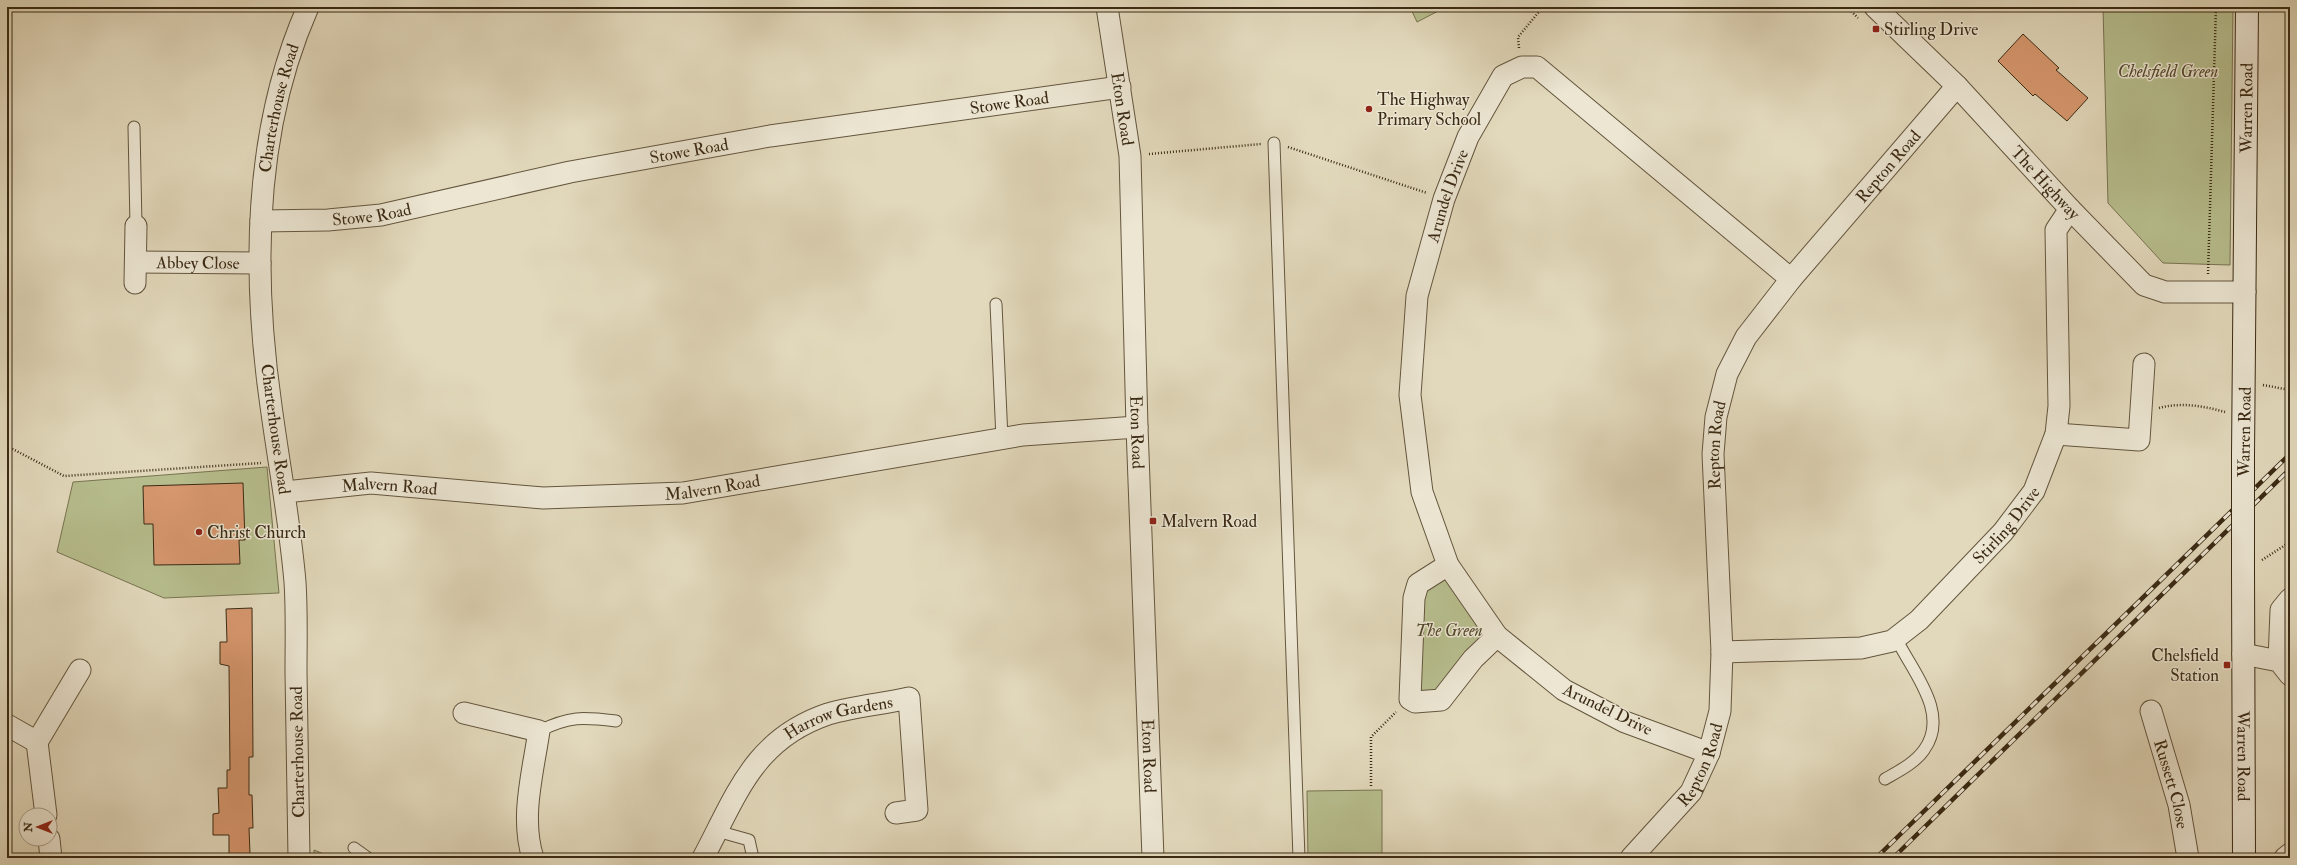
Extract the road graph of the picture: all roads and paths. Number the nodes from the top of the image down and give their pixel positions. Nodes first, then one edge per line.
1 (308, 7) edge
2 (1107, 7) edge
3 (1543, 7) edge
4 (1875, 7) edge
5 (2216, 7) edge
6 (2247, 7) edge
7 (1522, 67) junction
8 (1957, 86) junction
9 (1120, 87) junction
10 (134, 128) dead end
11 (1274, 143) dead end
12 (2070, 208) junction
13 (262, 221) junction
14 (136, 226) joint
15 (136, 262) junction
16 (260, 263) junction
17 (1791, 280) junction
18 (135, 283) dead end
19 (2207, 291) junction
20 (2245, 292) junction
21 (996, 304) dead end
22 (2144, 364) dead end
23 (2245, 381) junction
24 (2290, 390) edge
25 (2141, 413) junction
26 (2244, 419) junction
27 (1137, 427) junction
28 (2056, 434) junction
29 (1002, 439) junction
30 (7, 446) edge
31 (280, 462) junction
32 (285, 492) junction
33 (2290, 542) edge
34 (1448, 566) junction
35 (2243, 572) junction
36 (2290, 599) edge
37 (1496, 636) junction
38 (1896, 638) junction
39 (1722, 652) junction
40 (2243, 654) junction
41 (2286, 661) edge
42 (80, 670) dead end
43 (1410, 699) junction
44 (2151, 711) dead end
45 (464, 713) dead end
46 (616, 721) dead end
47 (7, 725) edge
48 (539, 731) junction
49 (38, 742) junction
50 (1709, 753) junction
51 (1885, 779) dead end
52 (1372, 786) dead end
53 (45, 807) edge
54 (896, 813) dead end
55 (718, 831) junction
56 (50, 847) edge
57 (354, 848) dead end
58 (2290, 854) edge
59 (51, 858) edge
60 (299, 858) edge
61 (368, 858) edge
62 (533, 858) edge
63 (703, 858) edge
64 (752, 858) edge
65 (1153, 858) edge
66 (1299, 858) edge
67 (1631, 858) edge
68 (2188, 858) edge
69 (2244, 858) edge
70 (2285, 858) edge

1 - 13 street, Charterhouse Road
2 - 9 street, Eton Road
3 - 7 path
4 - 8 street, The Highway
5 - 19 path
6 - 20 street, Warren Road
7 - 17 street
7 - 34 street, Arundel Drive
8 - 12 street, The Highway
8 - 17 street, Repton Road
9 - 13 street, Stowe Road
9 - 27 street, Eton Road
10 - 14 lane
11 - 66 lane
12 - 19 street, The Highway
12 - 28 street, Stirling Drive
13 - 16 street, Charterhouse Road
14 - 15 street, Abbey Close
15 - 16 street, Abbey Close
15 - 18 street, Abbey Close
16 - 31 street, Charterhouse Road
17 - 39 street, Repton Road
19 - 20 street, The Highway
20 - 23 street, Warren Road
21 - 29 lane
22 - 25 street
23 - 24 path
23 - 26 street, Warren Road
25 - 26 path
25 - 28 street
26 - 35 street, Warren Road, bridge
27 - 29 street, Malvern Road
27 - 65 street, Eton Road
28 - 38 street, Stirling Drive
29 - 32 street, Malvern Road
30 - 31 path
31 - 32 street, Charterhouse Road
32 - 60 street, Charterhouse Road
33 - 35 path
34 - 37 street, Arundel Drive
34 - 43 street
35 - 40 street, Warren Road
36 - 41 street
37 - 43 street
37 - 50 street, Arundel Drive
38 - 39 street, Stirling Drive
38 - 51 lane
39 - 50 street, Repton Road
40 - 41 street
40 - 69 street, Warren Road
42 - 49 street
43 - 52 path
44 - 68 street, Russett Close
45 - 48 street
46 - 48 lane
47 - 49 street
48 - 62 street
49 - 53 street
50 - 67 street, Repton Road
54 - 55 street, Harrow Gardens
55 - 63 street, Harrow Gardens
55 - 64 lane
56 - 59 street
57 - 61 lane
58 - 70 street

